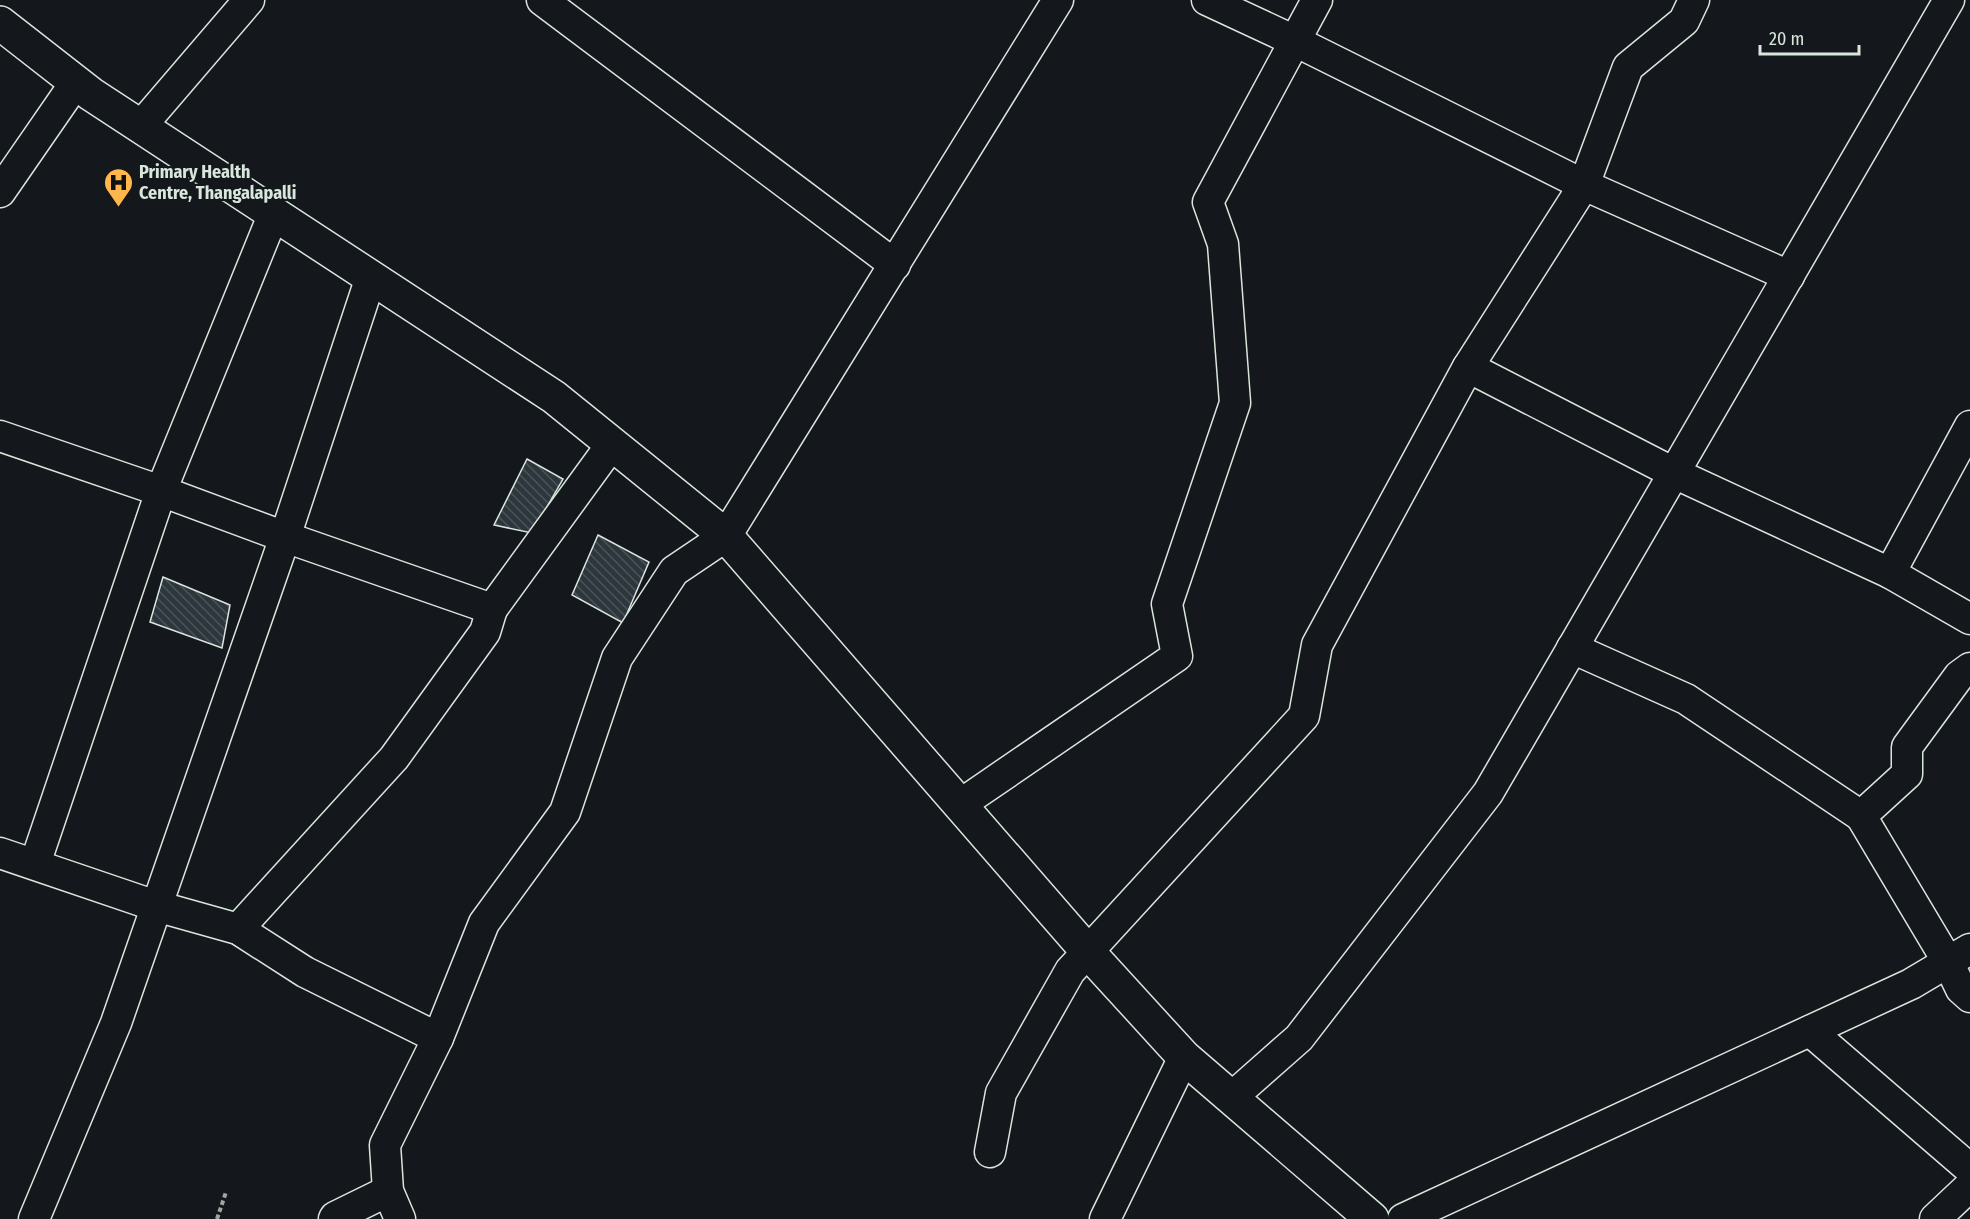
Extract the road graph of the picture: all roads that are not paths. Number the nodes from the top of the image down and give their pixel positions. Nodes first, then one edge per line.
1 (249, 0) edge
2 (542, 0) edge
3 (1058, 0) edge
4 (1207, 0) edge
5 (1317, 0) edge
6 (1694, 0) edge
7 (1949, 0) edge
8 (0, 23) edge
9 (1295, 41) junction
10 (76, 82) junction
11 (141, 126) junction
12 (1584, 185) junction
13 (0, 192) edge
14 (274, 213) junction
15 (895, 265) junction
16 (1789, 276) junction
17 (372, 277) junction
18 (1468, 367) junction
19 (1970, 426) edge
20 (0, 436) edge
21 (612, 444) junction
22 (1674, 473) junction
23 (160, 491) junction
24 (726, 536) junction
25 (285, 537) junction
26 (1890, 573) junction
27 (492, 609) junction
28 (1970, 619) edge
29 (1572, 648) junction
30 (1970, 668) edge
31 (962, 804) junction
32 (1861, 816) junction
33 (0, 853) edge
34 (35, 864) junction
35 (156, 906) junction
36 (238, 930) junction
37 (1088, 952) junction
38 (1959, 955) edge
39 (1970, 997) edge
40 (1810, 1031) junction
41 (438, 1038) junction
42 (1184, 1056) junction
43 (1231, 1098) junction
44 (990, 1152) dead end
45 (1970, 1169) edge
46 (1970, 1186) edge
47 (388, 1191) junction
48 (34, 1219) edge
49 (334, 1219) edge
50 (400, 1219) edge
51 (1105, 1219) edge
52 (1372, 1219) edge
53 (1402, 1219) edge
54 (1935, 1219) edge

1 - 11 street
2 - 15 street
3 - 15 street
4 - 9 street
5 - 9 street
6 - 12 street
7 - 16 street
8 - 10 highway
9 - 12 street
9 - 31 street
10 - 11 highway
10 - 13 street
11 - 14 highway
12 - 16 street
12 - 18 street
14 - 17 highway
14 - 23 street
15 - 24 street
16 - 22 street
17 - 21 highway
17 - 25 street
18 - 22 street
18 - 37 street
19 - 26 street
20 - 23 street
21 - 24 highway
21 - 27 street
22 - 26 street
22 - 29 street
23 - 25 street
23 - 34 street
24 - 31 highway
24 - 41 street
25 - 27 street
25 - 35 street
26 - 28 street
27 - 36 street
29 - 32 street
29 - 43 street
30 - 32 street
31 - 37 highway
32 - 38 street
33 - 34 street
34 - 35 street
35 - 36 street
35 - 48 street
36 - 41 street
37 - 42 highway
37 - 44 street
38 - 39 street
38 - 40 street
40 - 45 street
40 - 53 street
41 - 47 street
42 - 43 highway
42 - 51 street
43 - 52 highway
46 - 54 street
47 - 49 street
47 - 50 street

